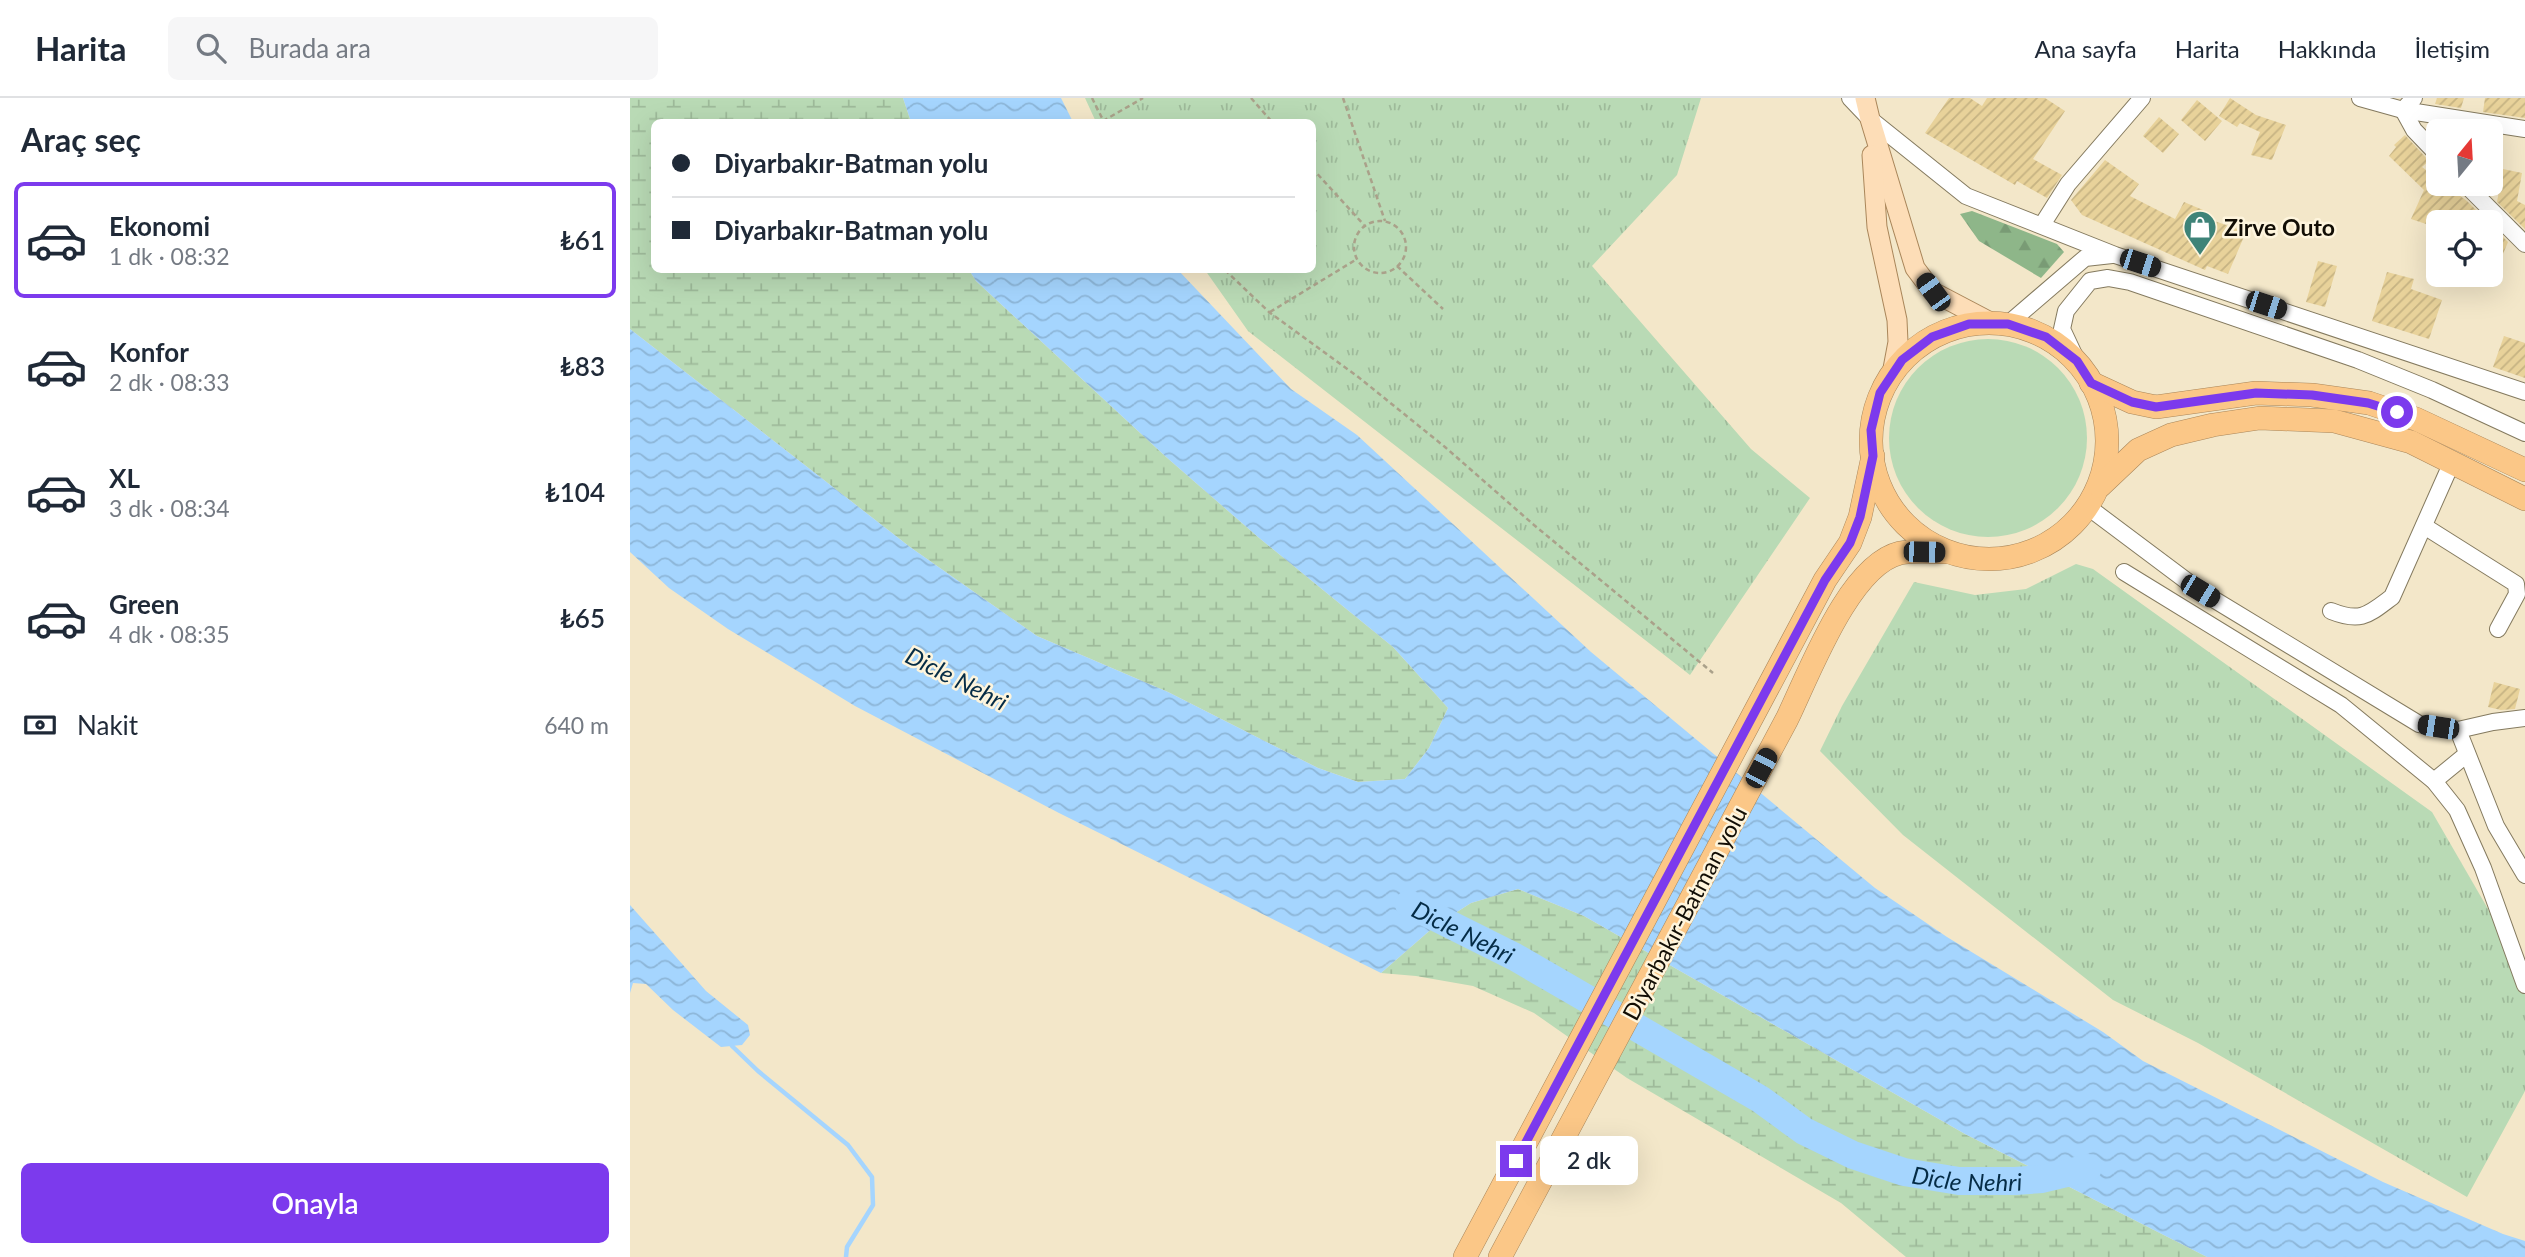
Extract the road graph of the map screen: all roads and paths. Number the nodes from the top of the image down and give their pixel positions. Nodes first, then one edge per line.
1 (1092, 98) edge
2 (1143, 98) edge
3 (1251, 98) edge
4 (1343, 98) edge
5 (1850, 98) edge
6 (1866, 98) edge
7 (2142, 98) edge
8 (2360, 98) edge
9 (2409, 104) edge
10 (1102, 119) edge
11 (1108, 119) edge
12 (1269, 119) edge
13 (1870, 119) junction
14 (2525, 129) edge
15 (2426, 142) edge
16 (1316, 172) edge
17 (2477, 196) edge
18 (1385, 221) junction
19 (2042, 225) junction
20 (1364, 226) junction
21 (2525, 244) edge
22 (2115, 255) junction
23 (1357, 260) junction
24 (1397, 266) junction
25 (1228, 273) edge
26 (1443, 309) dead end
27 (1269, 312) junction
28 (2001, 324) junction
29 (2077, 361) junction
30 (1892, 374) junction
31 (2091, 383) junction
32 (2525, 392) edge
33 (2525, 433) edge
34 (1873, 456) junction
35 (2452, 463) junction
36 (2525, 470) edge
37 (2092, 499) junction
38 (2525, 499) edge
39 (2424, 526) junction
40 (1948, 552) junction
41 (2124, 572) dead end
42 (2331, 611) dead end
43 (2498, 629) dead end
44 (1713, 673) dead end
45 (2525, 718) edge
46 (2458, 730) junction
47 (2467, 754) junction
48 (2434, 781) junction
49 (2525, 875) edge
50 (2525, 985) edge
51 (1465, 1257) edge
52 (1500, 1257) edge

1 - 10 path
2 - 11 path
3 - 12 path
4 - 18 path
5 - 13 street
6 - 13 main road
7 - 19 street
8 - 9 street
9 - 14 street
9 - 15 street
13 - 19 street
13 - 28 main road
13 - 30 main road
16 - 20 path
17 - 21 street
18 - 20 path
18 - 24 path
19 - 22 street
20 - 23 path
22 - 28 street
22 - 32 street
23 - 24 path
23 - 27 path
24 - 26 path
25 - 27 path
27 - 44 path
28 - 29 highway
28 - 30 highway
29 - 31 highway
29 - 33 street
30 - 34 highway
31 - 36 highway
31 - 37 highway
34 - 40 highway
34 - 51 highway, Diyarbakır-Batman yolu
35 - 37 highway
35 - 38 highway
35 - 39 street
37 - 40 highway
37 - 46 street
39 - 42 street
39 - 43 street
40 - 52 highway, Diyarbakır-Batman yolu
41 - 48 street
45 - 46 street
46 - 47 street
47 - 48 street
47 - 49 street
48 - 50 street

